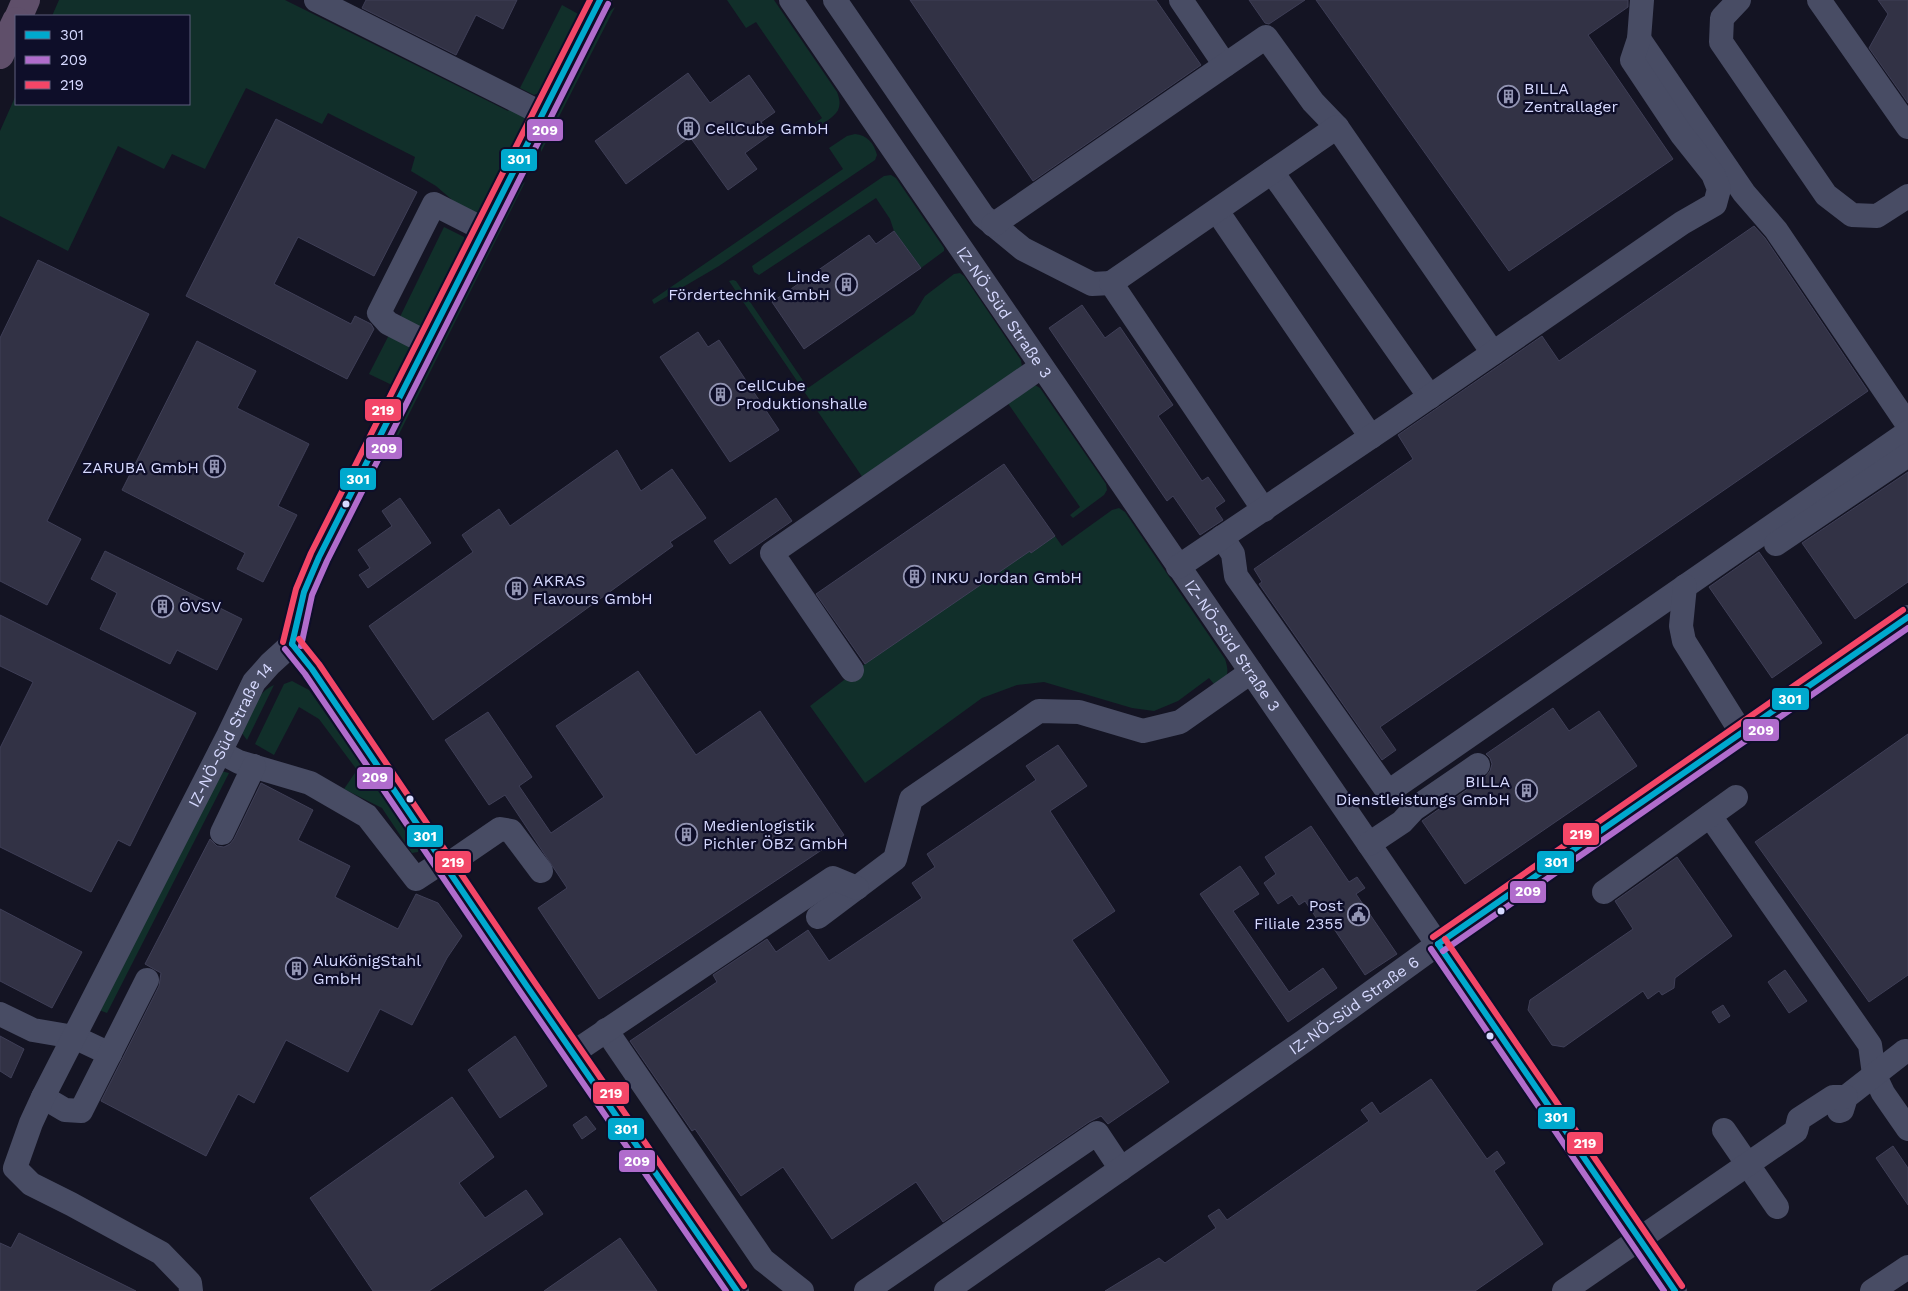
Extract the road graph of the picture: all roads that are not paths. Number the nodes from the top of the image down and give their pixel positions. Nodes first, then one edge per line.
1 (26, 0) edge
2 (316, 0) edge
3 (600, 0) edge
4 (791, 0) edge
5 (835, 0) edge
6 (1181, 0) edge
7 (1642, 0) edge
8 (1739, 0) edge
9 (1819, 0) edge
10 (19, 15) edge
11 (15, 23) edge
12 (1639, 39) junction
13 (0, 55) edge
14 (1225, 64) junction
15 (543, 114) junction
16 (1337, 127) junction
17 (1908, 127) edge
18 (1272, 172) junction
19 (1908, 196) edge
20 (1217, 211) junction
21 (993, 225) junction
22 (485, 230) junction
23 (1111, 283) junction
24 (428, 343) junction
25 (1493, 353) junction
26 (1041, 367) junction
27 (1430, 397) junction
28 (1908, 425) edge
29 (1908, 432) edge
30 (1371, 437) junction
31 (1908, 455) edge
32 (1264, 510) junction
33 (1222, 537) junction
34 (1776, 544) dead end
35 (1178, 567) junction
36 (1685, 586) junction
37 (1908, 617) edge
38 (292, 644) junction
39 (852, 670) dead end
40 (1251, 672) junction
41 (1741, 732) junction
42 (220, 752) junction
43 (1478, 765) dead end
44 (254, 766) junction
45 (1736, 797) dead end
46 (1710, 816) junction
47 (222, 834) dead end
48 (1369, 844) junction
49 (444, 864) junction
50 (541, 872) dead end
51 (857, 888) junction
52 (1604, 892) dead end
53 (818, 917) dead end
54 (1438, 944) junction
55 (147, 980) dead end
56 (0, 1014) edge
57 (606, 1030) junction
58 (74, 1037) junction
59 (1905, 1051) dead end
60 (573, 1053) junction
61 (110, 1054) junction
62 (1874, 1074) junction
63 (43, 1097) junction
64 (1908, 1129) edge
65 (1724, 1130) dead end
66 (1748, 1164) junction
67 (1121, 1168) junction
68 (1777, 1207) dead end
69 (1640, 1239) junction
70 (1908, 1267) edge
71 (730, 1287) edge
72 (192, 1291) edge
73 (802, 1291) edge
74 (866, 1291) edge
75 (946, 1291) edge
76 (1564, 1291) edge
77 (1675, 1291) edge
78 (1872, 1291) edge

1 - 10 highway
2 - 15 street
3 - 15 street
4 - 26 street, IZ-NÖ-Süd Straße 3
5 - 21 street
6 - 14 street
7 - 12 street
8 - 19 street
9 - 17 street
11 - 13 highway
12 - 25 street
12 - 28 street
14 - 16 street
14 - 21 street
15 - 22 street
16 - 18 street
16 - 25 street
18 - 20 street
18 - 27 street
20 - 23 street
20 - 30 street
21 - 23 street
22 - 24 street
22 - 24 street
23 - 32 street
24 - 38 street
25 - 27 street
26 - 35 street, IZ-NÖ-Süd Straße 3
26 - 39 street
27 - 30 street
29 - 36 street
30 - 32 street
31 - 34 street
32 - 33 street
33 - 35 street
33 - 36 street
35 - 40 street, IZ-NÖ-Süd Straße 3
36 - 41 street
37 - 41 street, IZ-NÖ-Süd Straße 6
38 - 42 street, IZ-NÖ-Süd Straße 14
38 - 49 street
40 - 48 street, IZ-NÖ-Süd Straße 3
40 - 51 street
41 - 54 street, IZ-NÖ-Süd Straße 6
42 - 44 street
42 - 58 street, IZ-NÖ-Süd Straße 14
43 - 48 street
44 - 47 street
44 - 49 street
45 - 46 street
46 - 52 street
46 - 62 street
48 - 54 street, IZ-NÖ-Süd Straße 3
49 - 50 street
49 - 60 street
51 - 53 street
51 - 57 street
54 - 67 street, IZ-NÖ-Süd Straße 6
54 - 69 street, IZ-NÖ-Süd Straße 3
55 - 61 street
56 - 58 street
57 - 60 street
57 - 73 street
58 - 61 street
58 - 63 street, IZ-NÖ-Süd Straße 14
59 - 62 street
60 - 71 street
61 - 63 street
62 - 64 street
62 - 66 street
63 - 72 street, IZ-NÖ-Süd Straße 14
65 - 66 street
66 - 68 street
66 - 69 street
67 - 74 street
67 - 75 street, IZ-NÖ-Süd Straße 6
69 - 76 street
69 - 77 street, IZ-NÖ-Süd Straße 3
70 - 78 street

